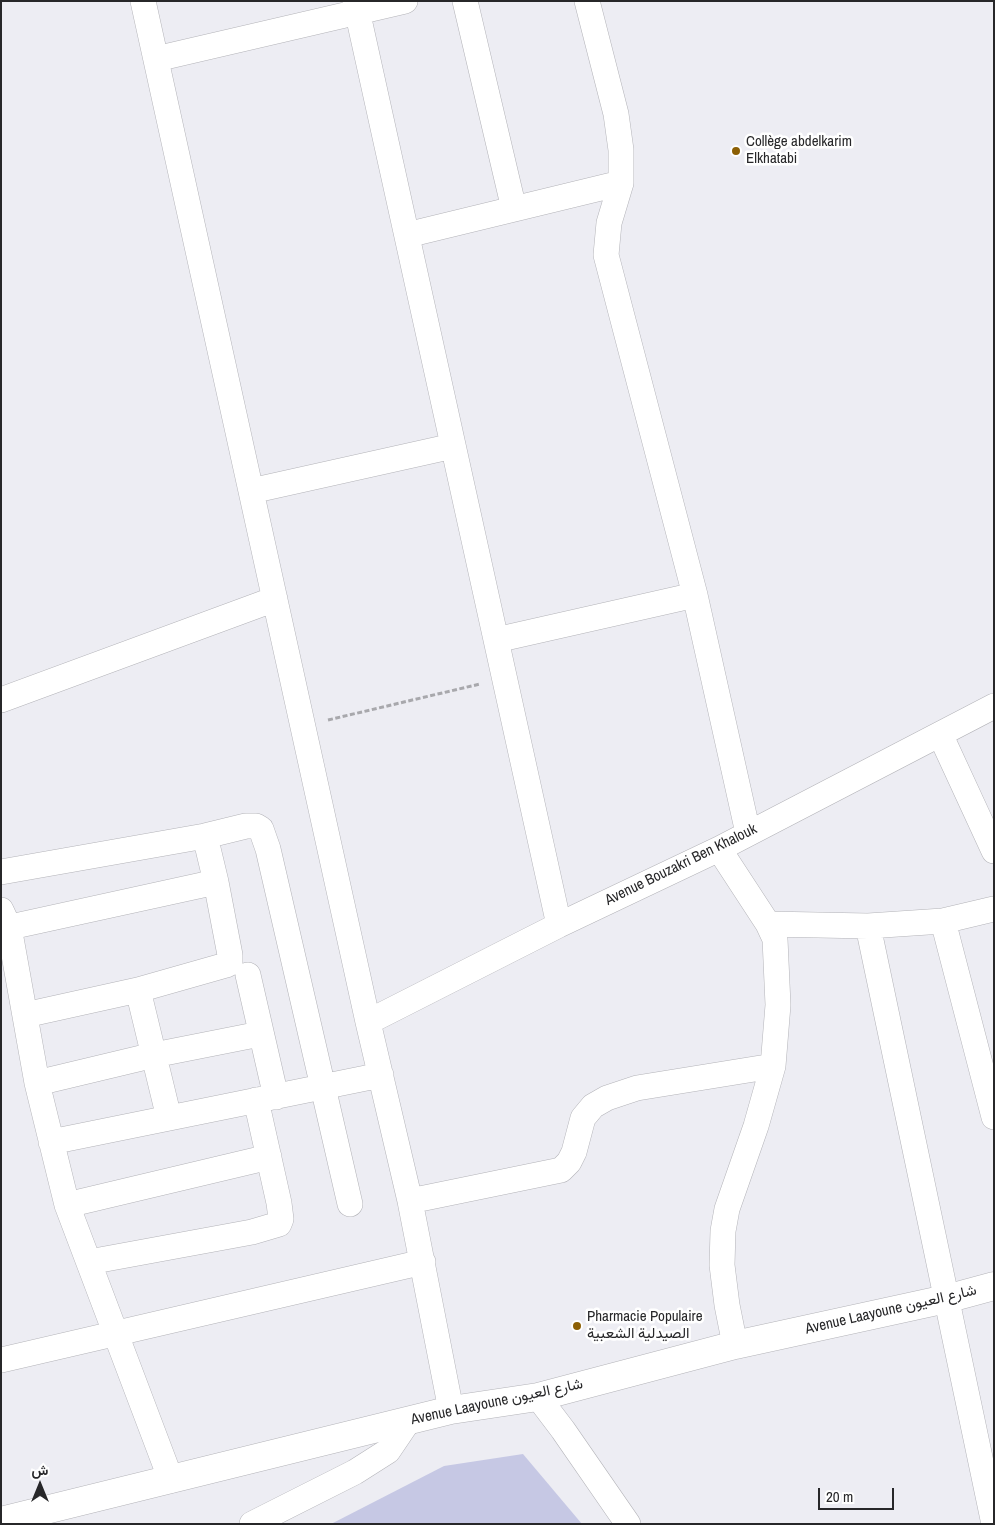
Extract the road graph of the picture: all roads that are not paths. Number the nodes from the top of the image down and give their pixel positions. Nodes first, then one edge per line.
1 (143, 1) edge
2 (405, 1) edge
3 (466, 1) edge
4 (587, 1) edge
5 (357, 7) edge
6 (156, 59) junction
7 (621, 183) junction
8 (514, 209) junction
9 (407, 235) junction
10 (453, 446) junction
11 (251, 492) junction
12 (695, 594) junction
13 (275, 599) junction
14 (496, 640) junction
15 (1, 700) edge
16 (994, 706) edge
17 (940, 734) junction
18 (748, 833) junction
19 (205, 836) junction
20 (719, 849) junction
21 (994, 851) edge
22 (1, 872) edge
23 (216, 882) junction
24 (994, 909) edge
25 (942, 921) junction
26 (4, 922) edge
27 (768, 924) junction
28 (559, 925) junction
29 (868, 926) junction
30 (248, 975) dead end
31 (138, 990) junction
32 (25, 1015) junction
33 (368, 1022) junction
34 (260, 1034) junction
35 (154, 1055) junction
36 (773, 1066) junction
37 (381, 1076) junction
38 (37, 1083) junction
39 (322, 1087) junction
40 (266, 1099) junction
41 (994, 1117) edge
42 (169, 1118) junction
43 (51, 1142) junction
44 (269, 1157) junction
45 (410, 1201) junction
46 (350, 1204) dead end
47 (67, 1205) junction
48 (89, 1262) junction
49 (423, 1262) junction
50 (994, 1286) edge
51 (946, 1298) junction
52 (115, 1333) junction
53 (735, 1345) junction
54 (1, 1360) edge
55 (538, 1397) junction
56 (452, 1410) junction
57 (409, 1420) junction
58 (171, 1480) junction
59 (1, 1521) edge
60 (252, 1524) edge
61 (628, 1524) edge
62 (994, 1524) edge

1 - 6 street
2 - 5 street
3 - 8 street
4 - 7 street
5 - 6 street
5 - 9 street
6 - 11 street
7 - 8 street
7 - 12 street
8 - 9 street
9 - 10 street
10 - 11 street
10 - 14 street
11 - 13 street
12 - 14 street
12 - 18 street
13 - 15 street
13 - 33 street
14 - 28 street
16 - 17 street, Avenue Bouzakri Ben Khalouk
17 - 18 street, Avenue Bouzakri Ben Khalouk
17 - 21 street
18 - 20 street, Avenue Bouzakri Ben Khalouk
19 - 22 street
19 - 23 street
19 - 39 street
20 - 27 street
20 - 28 street, Avenue Bouzakri Ben Khalouk
23 - 26 street
23 - 31 street
24 - 25 street
25 - 29 street
25 - 41 street
26 - 32 street
27 - 29 street
27 - 36 street
28 - 33 street, Avenue Bouzakri Ben Khalouk
29 - 51 street
30 - 34 street
31 - 32 street
31 - 35 street
32 - 38 street
33 - 37 street
34 - 35 street
34 - 40 street
35 - 38 street
35 - 42 street
36 - 45 street
36 - 53 street
37 - 39 street
37 - 45 street
38 - 43 street
39 - 40 street
39 - 46 street
40 - 42 street
40 - 44 street
42 - 43 street
43 - 47 street
44 - 47 street
44 - 48 street
45 - 49 street
47 - 48 street
48 - 52 street
49 - 52 street
49 - 56 street
50 - 51 main road, Avenue Laayoune شارع العيون
51 - 53 main road, Avenue Laayoune شارع العيون
51 - 62 street
52 - 54 street
52 - 58 street
53 - 55 main road, Avenue Laayoune شارع العيون
55 - 56 main road, Avenue Laayoune شارع العيون
55 - 61 street
56 - 57 main road, Avenue Laayoune شارع العيون
57 - 58 main road, Avenue Laayoune شارع العيون
57 - 60 street
58 - 59 main road, Avenue Laayoune شارع العيون

